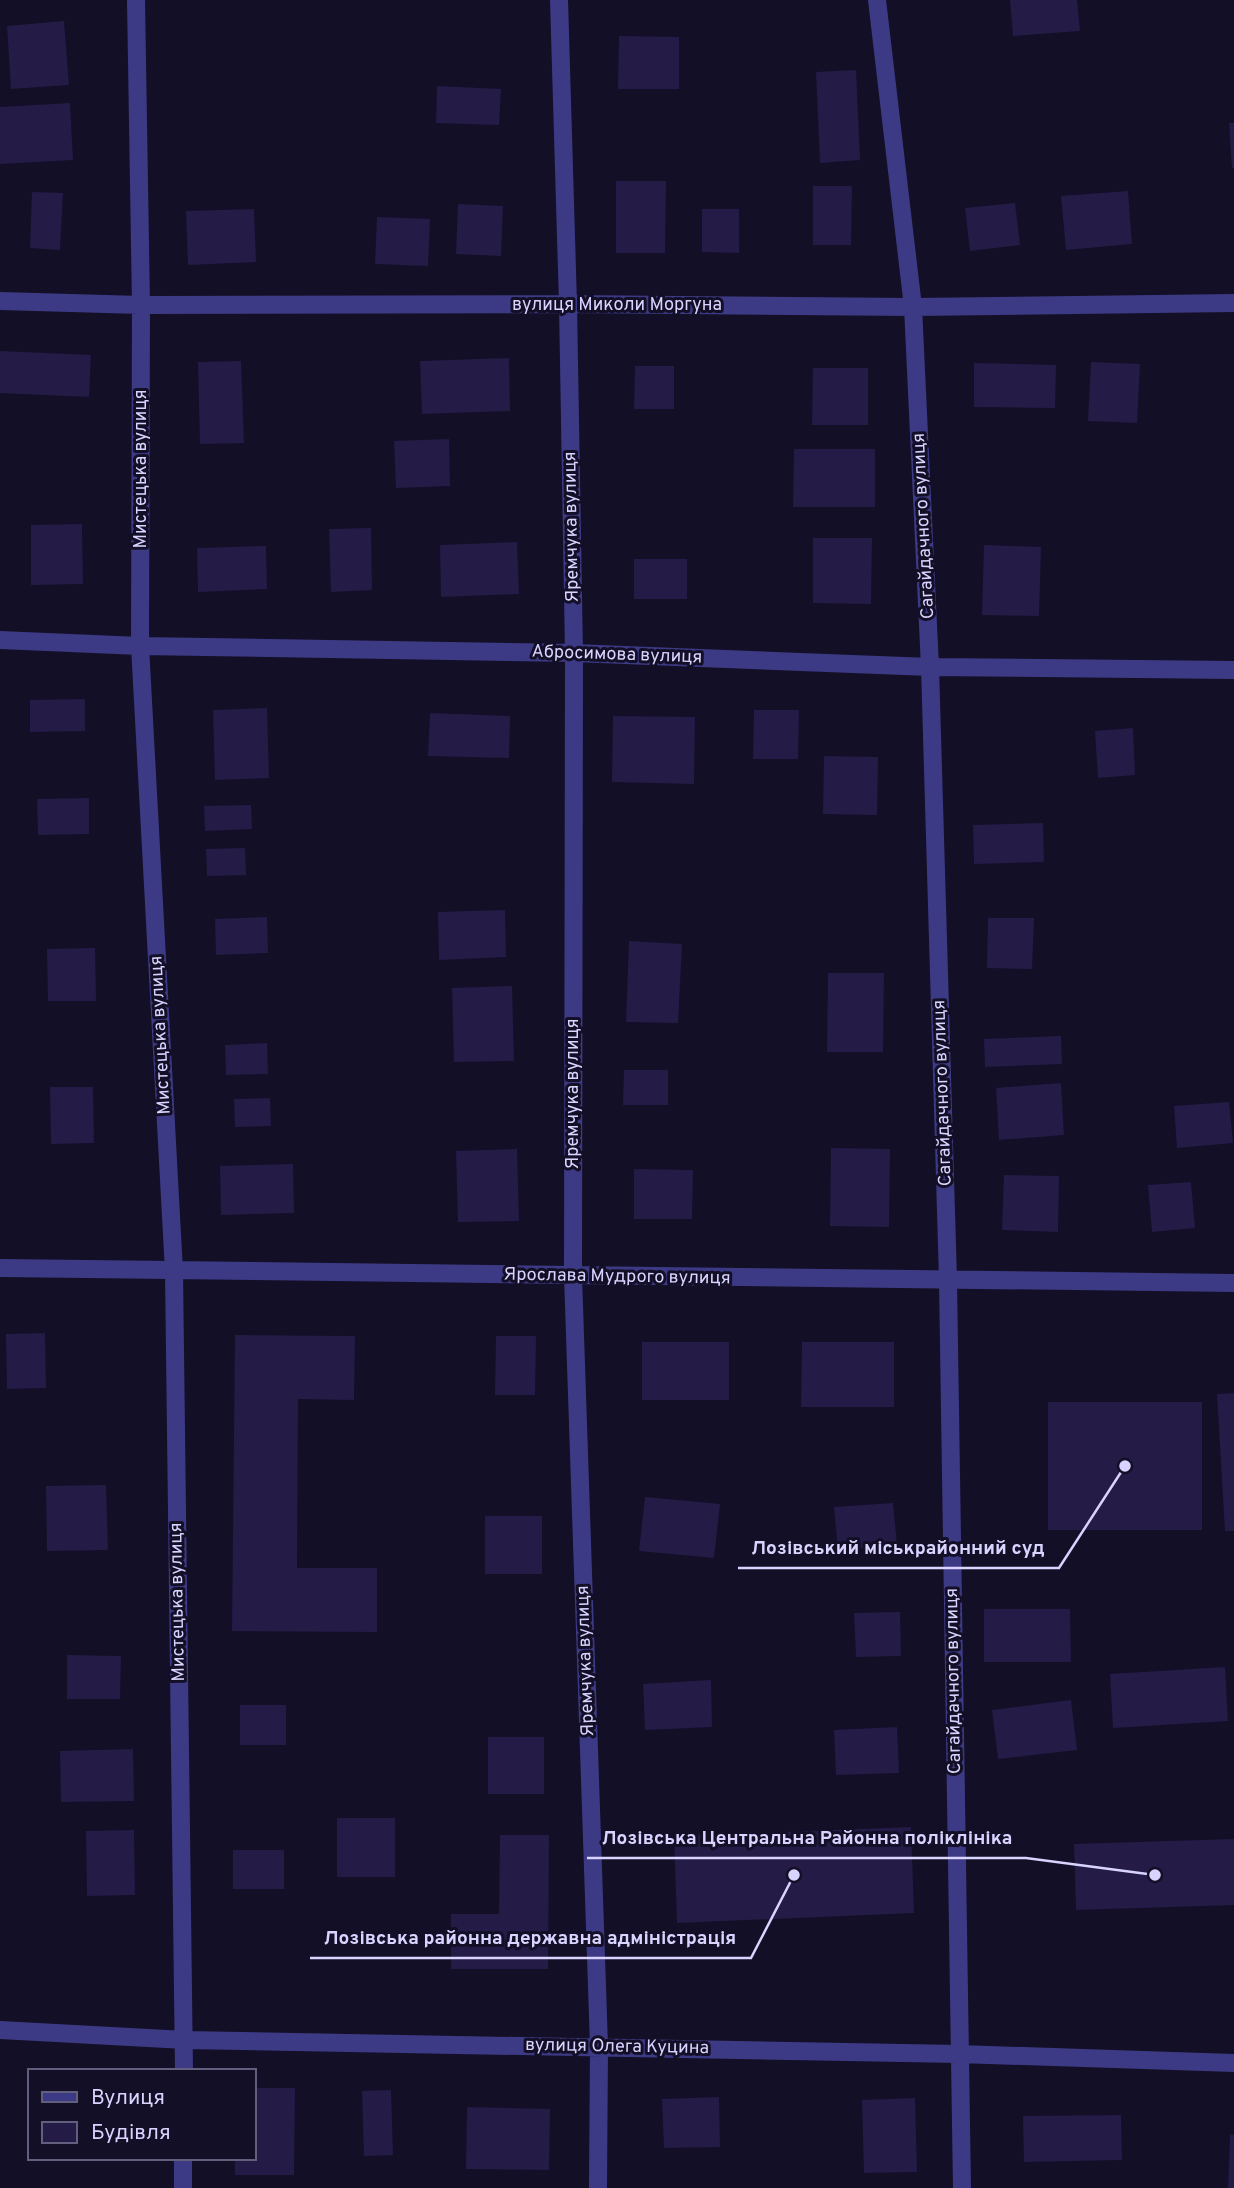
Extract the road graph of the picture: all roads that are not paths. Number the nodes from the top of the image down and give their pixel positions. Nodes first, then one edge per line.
1 (136, 0) edge
2 (559, 0) edge
3 (877, 0) edge
4 (0, 301) edge
5 (1234, 303) edge
6 (568, 304) junction
7 (141, 305) junction
8 (913, 307) junction
9 (0, 640) edge
10 (140, 646) junction
11 (574, 653) junction
12 (930, 667) junction
13 (1234, 670) edge
14 (0, 1268) edge
15 (174, 1271) junction
16 (573, 1276) junction
17 (948, 1280) junction
18 (1234, 1283) edge
19 (0, 2029) edge
20 (184, 2040) junction
21 (598, 2046) junction
22 (959, 2054) junction
23 (1234, 2063) edge
24 (184, 2069) edge
25 (183, 2160) edge
26 (183, 2188) edge
27 (598, 2188) edge
28 (962, 2188) edge

1 - 7 street, Мистецька вулиця
2 - 6 street, Яремчука вулиця
3 - 8 street, Сагайдачного вулиця
4 - 7 street, вулиця Миколи Моргуна
5 - 8 street, вулиця Миколи Моргуна
6 - 7 street, вулиця Миколи Моргуна
6 - 8 street, вулиця Миколи Моргуна
6 - 11 street, Яремчука вулиця
7 - 10 street, Мистецька вулиця
8 - 12 street, Сагайдачного вулиця
9 - 10 street, Абросимова вулиця
10 - 11 street, Абросимова вулиця
10 - 15 street, Мистецька вулиця
11 - 12 street, Абросимова вулиця
11 - 16 street, Яремчука вулиця
12 - 13 street, Абросимова вулиця
12 - 17 street, Сагайдачного вулиця
14 - 15 street, Ярослава Мудрого вулиця
15 - 16 street, Ярослава Мудрого вулиця
15 - 20 street, Мистецька вулиця
16 - 17 street, Ярослава Мудрого вулиця
16 - 21 street, Яремчука вулиця
17 - 18 street, Ярослава Мудрого вулиця
17 - 22 street, Сагайдачного вулиця
19 - 20 street, вулиця Олега Куцина
20 - 21 street, вулиця Олега Куцина
20 - 24 street, Мистецька вулиця
21 - 22 street, вулиця Олега Куцина
21 - 27 street, Яремчука вулиця
22 - 23 street, вулиця Олега Куцина
22 - 28 street, Сагайдачного вулиця
25 - 26 street

